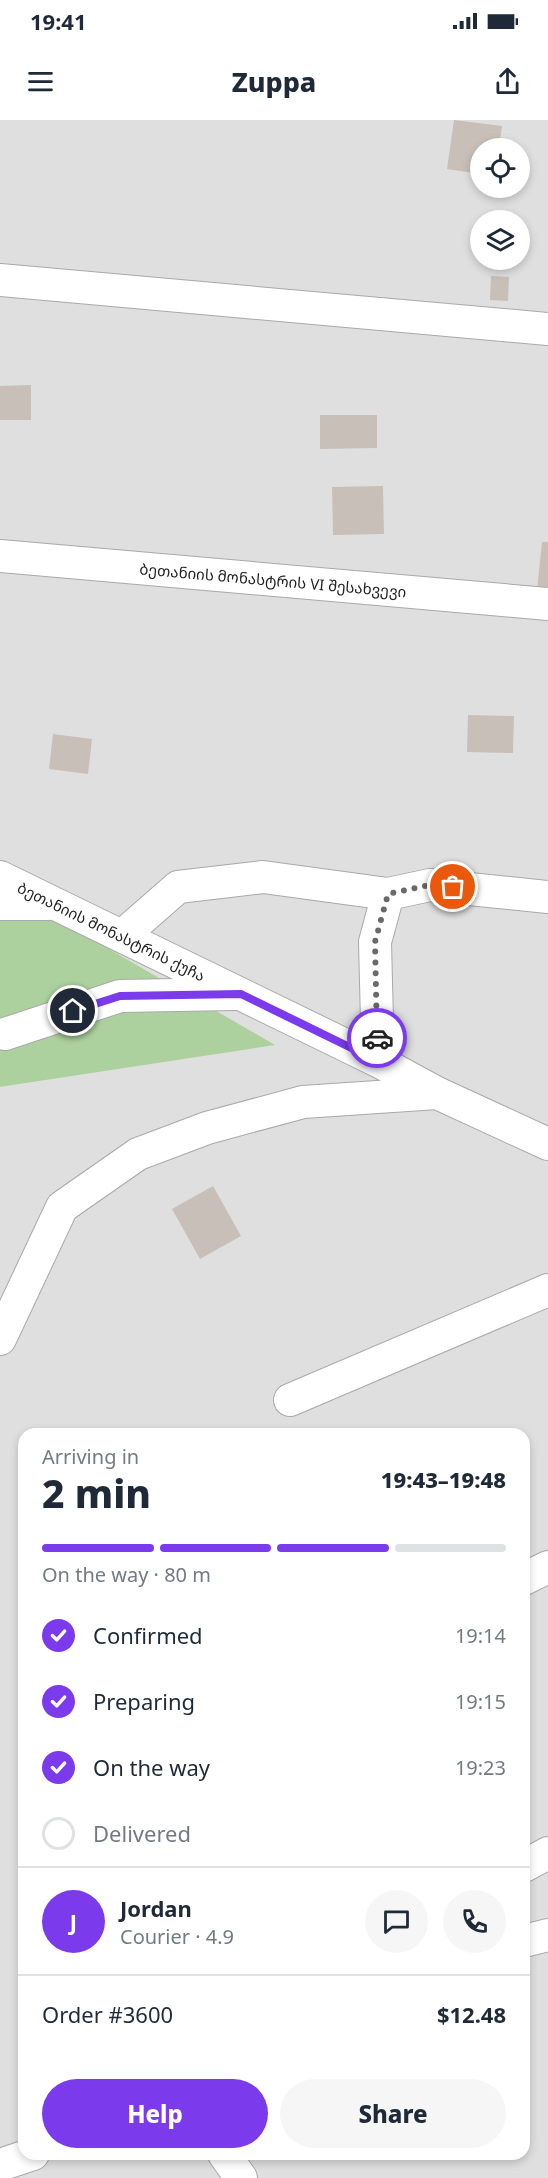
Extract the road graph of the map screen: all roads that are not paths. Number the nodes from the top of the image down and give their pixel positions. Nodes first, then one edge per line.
1 (0, 280) edge
2 (548, 329) edge
3 (0, 556) edge
4 (548, 604) edge
5 (0, 877) edge
6 (388, 894) junction
7 (548, 897) edge
8 (0, 904) edge
9 (58, 904) junction
10 (122, 936) junction
11 (241, 994) junction
12 (4, 1034) dead end
13 (378, 1061) junction
14 (437, 1093) junction
15 (548, 1144) edge
16 (548, 1290) edge
17 (0, 1339) edge
18 (290, 1400) dead end
19 (548, 1567) edge
20 (530, 1576) edge
21 (548, 1853) edge
22 (530, 1863) edge
23 (548, 1935) edge
24 (530, 1940) edge
25 (0, 2150) edge
26 (18, 2151) edge
27 (18, 2159) edge
28 (228, 2160) edge
29 (0, 2165) edge
30 (241, 2178) edge

1 - 2 street
3 - 4 street, ბეთანიის მონასტრის VI შესახვევი
5 - 9 street, ბეთანიის მონასტრის ქუჩა
6 - 7 street
6 - 10 street
6 - 13 street
8 - 9 street
9 - 10 street, ბეთანიის მონასტრის ქუჩა
10 - 11 street, ბეთანიის მონასტრის ქუჩა
11 - 12 street
11 - 13 street, ბეთანიის მონასტრის ქუჩა
13 - 14 street, ბეთანიის მონასტრის ქუჩა
14 - 15 street, ბეთანიის მონასტრის ქუჩა
14 - 17 street
16 - 18 street
19 - 20 street
21 - 22 street
23 - 24 street
25 - 26 street
27 - 29 street
28 - 30 street

